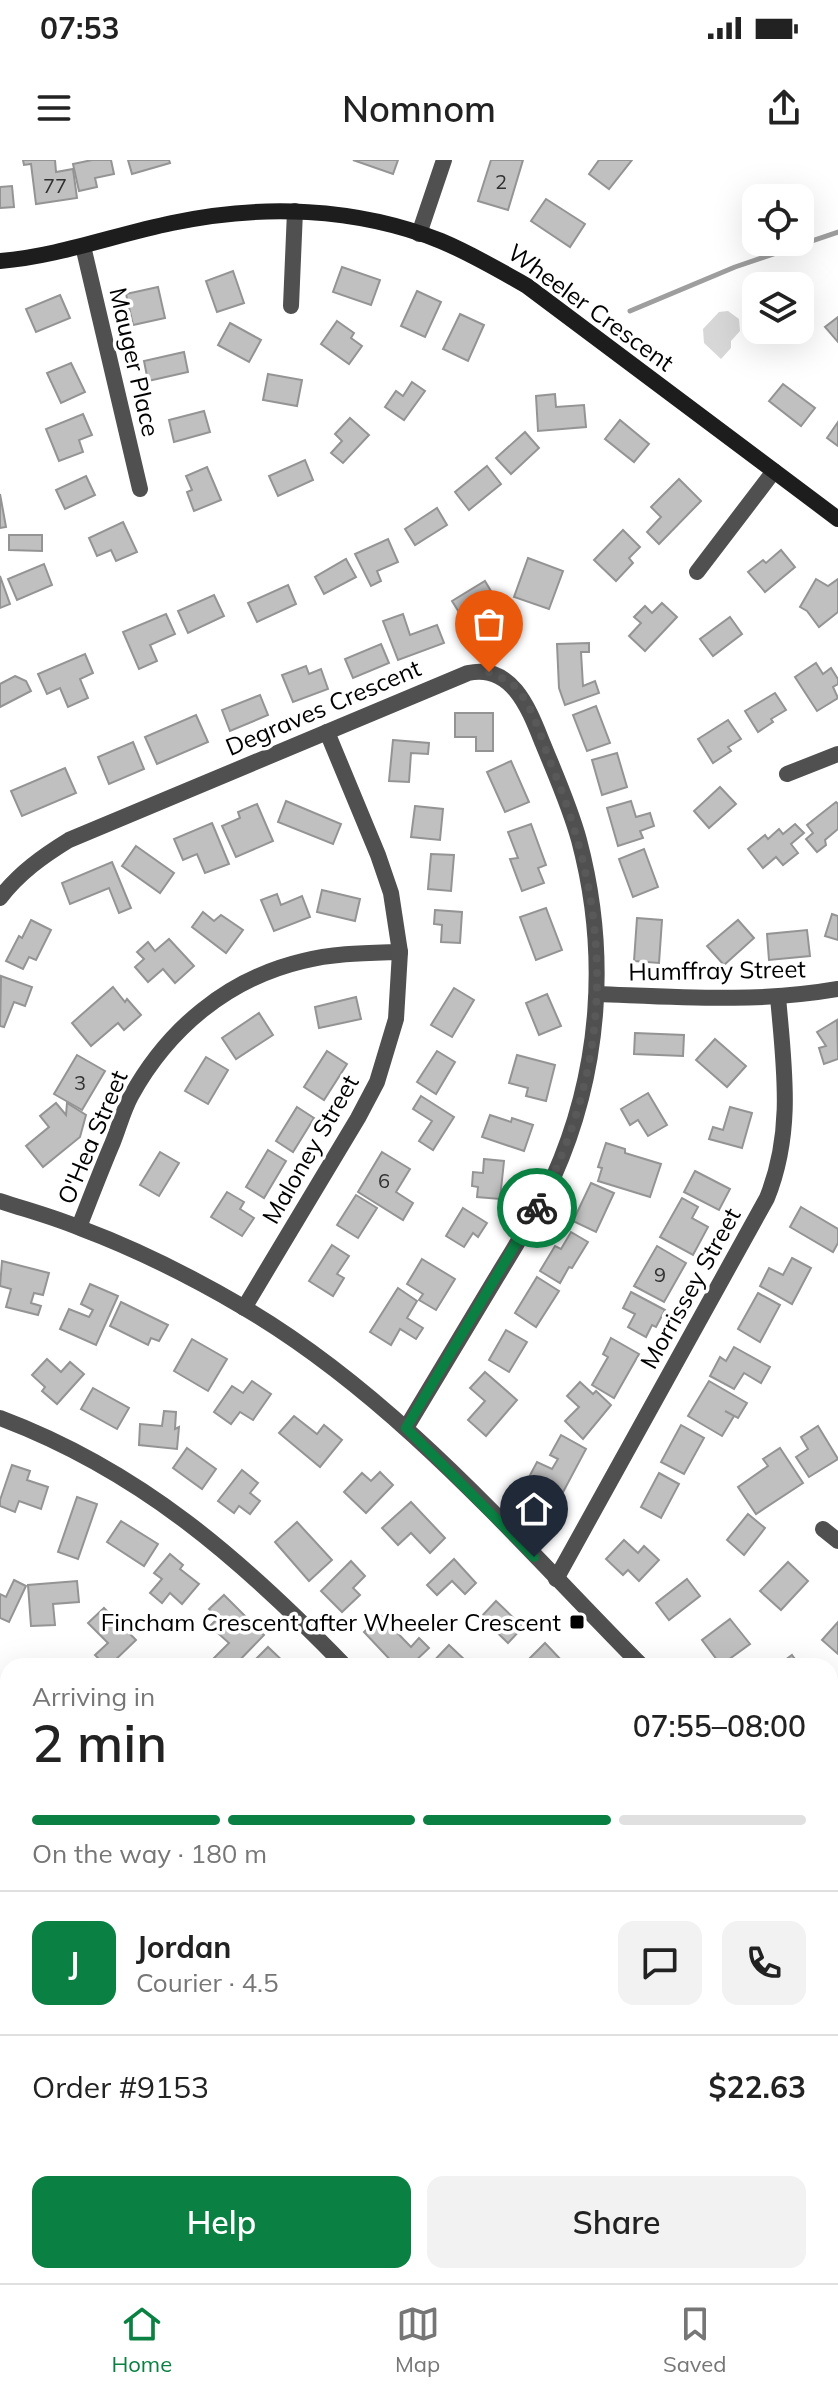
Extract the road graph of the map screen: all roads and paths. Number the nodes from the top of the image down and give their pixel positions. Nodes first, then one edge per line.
1 (444, 160) edge
2 (295, 211) junction
3 (419, 234) junction
4 (83, 246) junction
5 (0, 261) edge
6 (291, 306) dead end
7 (774, 471) junction
8 (140, 489) dead end
9 (838, 519) edge
10 (697, 572) dead end
11 (327, 732) junction
12 (838, 754) edge
13 (787, 774) dead end
14 (0, 898) edge
15 (400, 952) junction
16 (838, 989) edge
17 (597, 994) junction
18 (778, 997) junction
19 (0, 1201) edge
20 (79, 1227) junction
21 (244, 1308) junction
22 (0, 1418) edge
23 (406, 1428) junction
24 (823, 1529) dead end
25 (838, 1541) edge
26 (556, 1579) junction
27 (337, 1658) edge
28 (634, 1658) edge

1 - 3 street
2 - 3 street, Wheeler Crescent
2 - 4 street, Wheeler Crescent
2 - 6 street
3 - 7 street, Wheeler Crescent
4 - 5 street, Wheeler Crescent
4 - 8 street, Mauger Place
7 - 9 street, Wheeler Crescent
7 - 10 street
11 - 14 street, Degraves Crescent
11 - 15 street, Maloney Street
11 - 17 street, Degraves Crescent
12 - 13 street
15 - 20 street, O'Hea Street
15 - 21 street, Maloney Street
16 - 18 street, Humffray Street
17 - 18 street, Humffray Street
17 - 23 street, Degraves Crescent
18 - 26 street, Morrissey Street
19 - 20 street
20 - 21 street
21 - 23 street
22 - 27 street
23 - 26 street
24 - 25 street
26 - 28 street

